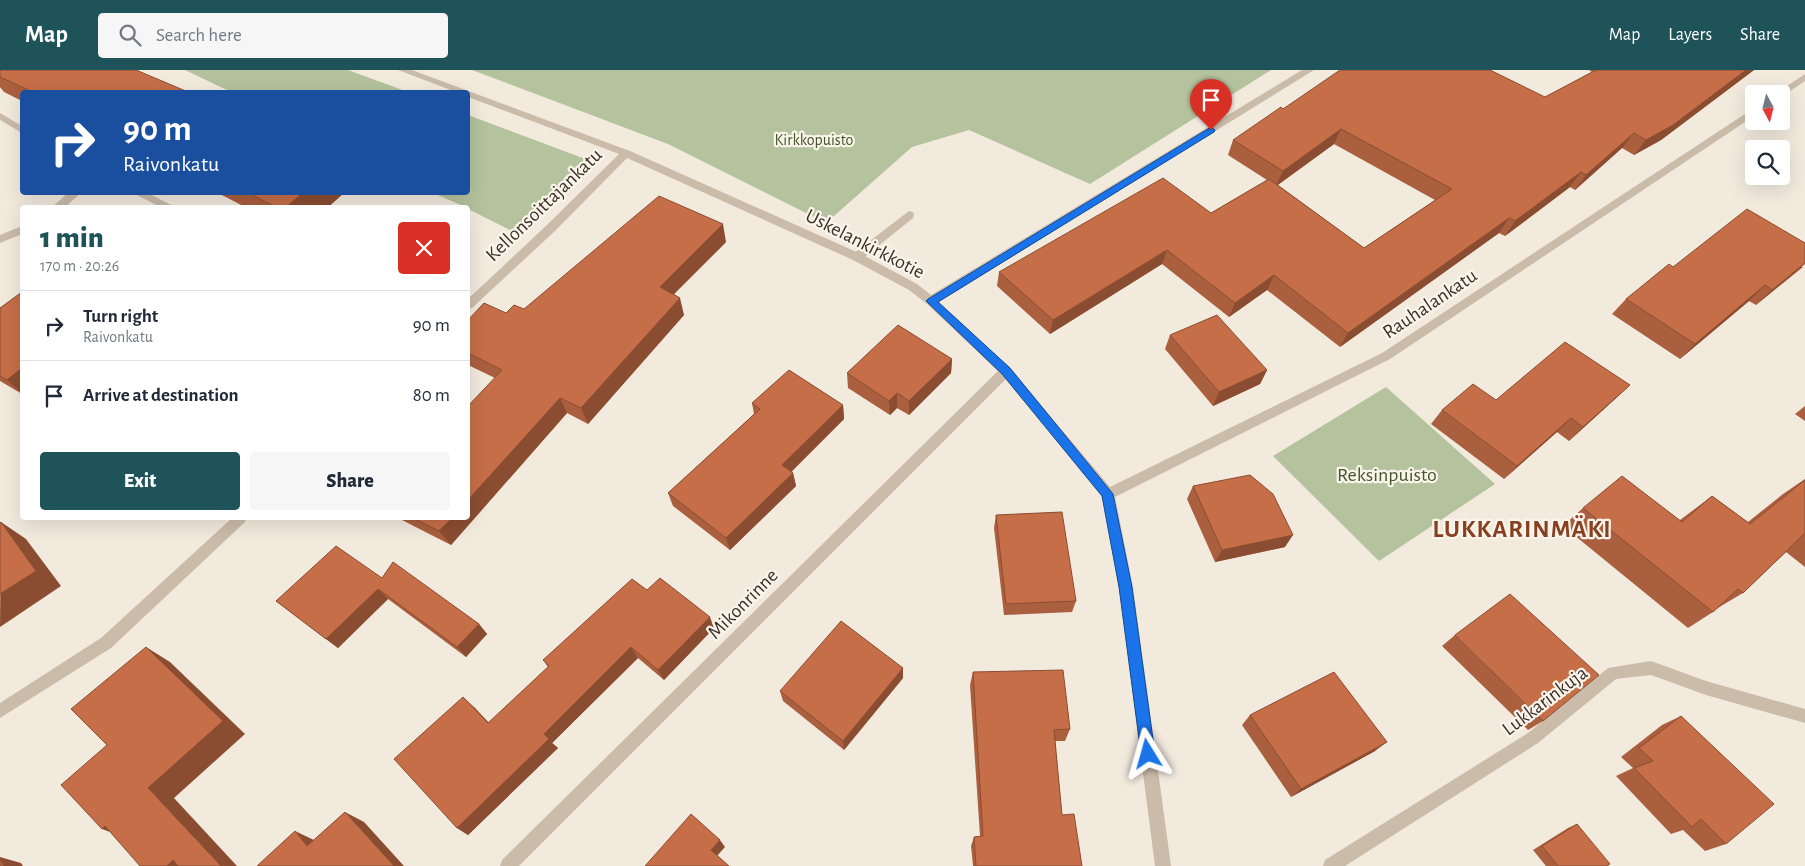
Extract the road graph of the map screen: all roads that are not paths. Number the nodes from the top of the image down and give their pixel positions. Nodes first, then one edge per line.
1 (403, 70) edge
2 (1309, 70) edge
3 (1805, 77) edge
4 (1790, 87) edge
5 (458, 90) edge
6 (470, 95) edge
7 (0, 116) edge
8 (1745, 117) edge
9 (20, 129) edge
10 (626, 153) junction
11 (73, 195) edge
12 (143, 195) edge
13 (60, 205) edge
14 (165, 205) edge
15 (909, 215) dead end
16 (20, 231) edge
17 (0, 239) edge
18 (857, 257) junction
19 (931, 301) junction
20 (470, 303) edge
21 (1006, 371) junction
22 (1108, 494) junction
23 (238, 520) edge
24 (0, 711) edge
25 (1805, 716) edge
26 (508, 866) edge
27 (1163, 866) edge
28 (1331, 866) edge

1 - 5 street
2 - 19 street
3 - 4 street
6 - 10 street, Uskelankirkkotie
7 - 9 street
8 - 22 street, Rauhalankatu
10 - 18 street, Uskelankirkkotie
10 - 20 street, Kellonsoittajankatu
11 - 13 street
12 - 14 street
15 - 18 street
16 - 17 street
18 - 19 street, Uskelankirkkotie
19 - 21 street, Uskelankirkkotie
21 - 22 street, Uskelankirkkotie
21 - 26 street, Mikonrinne
22 - 27 street, Uskelankirkkotie
23 - 24 street
25 - 28 street, Lukkarinkuja

